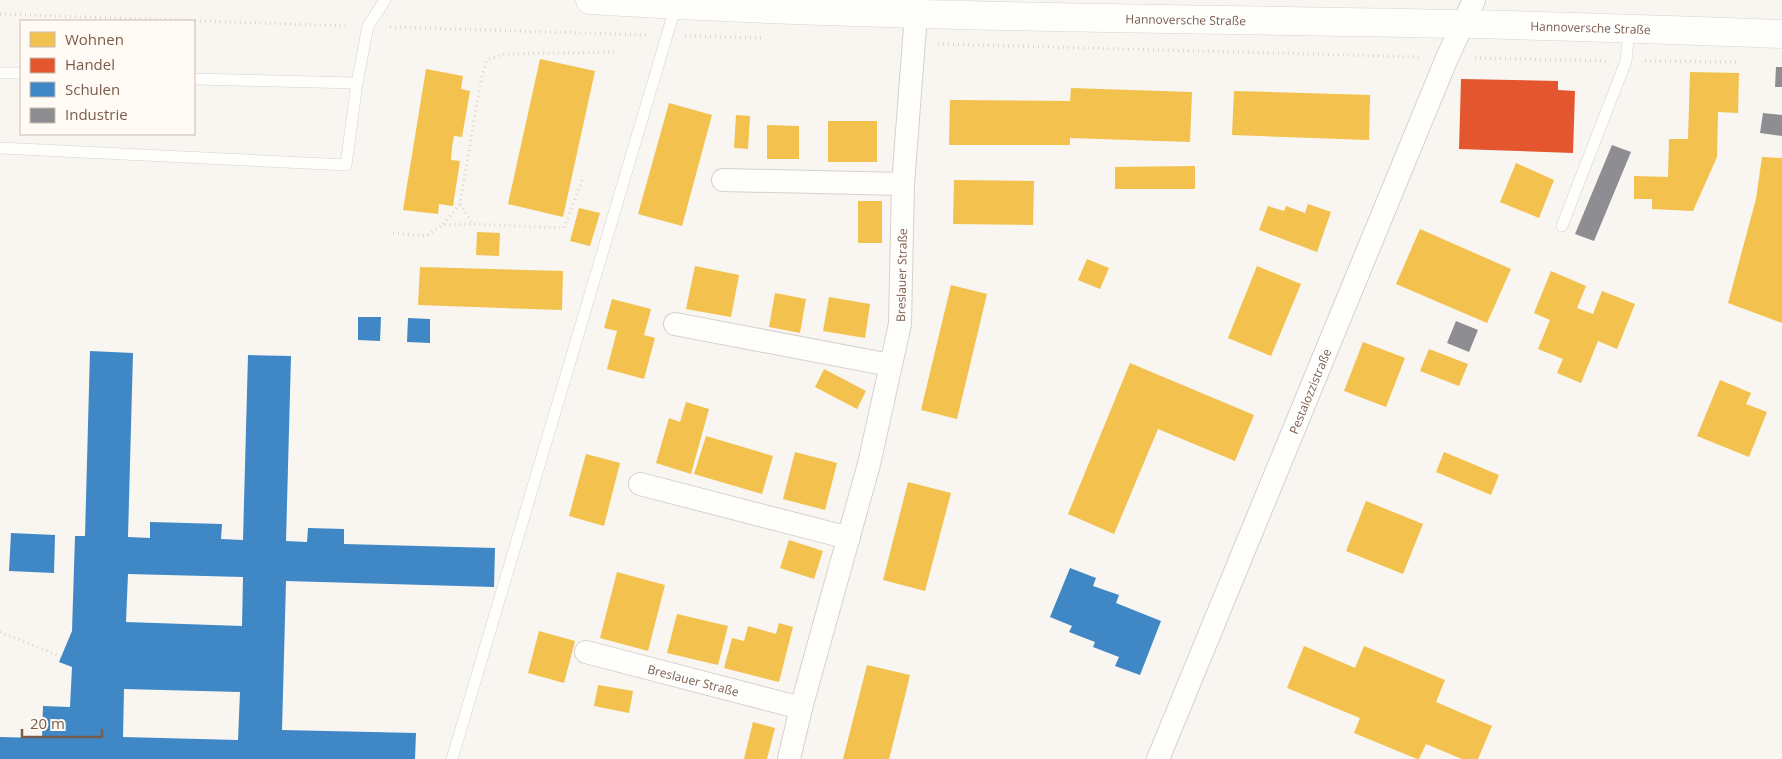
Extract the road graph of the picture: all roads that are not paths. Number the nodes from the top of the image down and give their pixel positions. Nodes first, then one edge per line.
1 (385, 0) edge
2 (590, 0) edge
3 (676, 5) junction
4 (904, 9) edge
5 (1469, 12) edge
6 (1629, 28) junction
7 (1782, 34) edge
8 (0, 73) edge
9 (20, 74) edge
10 (195, 78) edge
11 (357, 83) junction
12 (0, 148) edge
13 (724, 180) dead end
14 (903, 184) junction
15 (1562, 226) dead end
16 (674, 324) dead end
17 (890, 365) junction
18 (640, 484) dead end
19 (849, 538) junction
20 (586, 652) dead end
21 (801, 708) junction
22 (452, 759) edge
23 (789, 759) edge
24 (1158, 759) edge

1 - 11 lane
2 - 3 main road, Hannoversche Straße
3 - 4 main road, Hannoversche Straße
3 - 22 lane
4 - 5 main road, Hannoversche Straße
4 - 14 street, Breslauer Straße
5 - 6 main road, Hannoversche Straße
5 - 24 street, Pestalozzistraße
6 - 7 main road, Hannoversche Straße
6 - 15 lane
8 - 9 lane
10 - 11 lane
11 - 12 lane
13 - 14 street
14 - 17 street, Breslauer Straße
16 - 17 street
17 - 19 street, Breslauer Straße
18 - 19 street
19 - 21 street, Breslauer Straße
20 - 21 street, Breslauer Straße
21 - 23 street, Breslauer Straße

